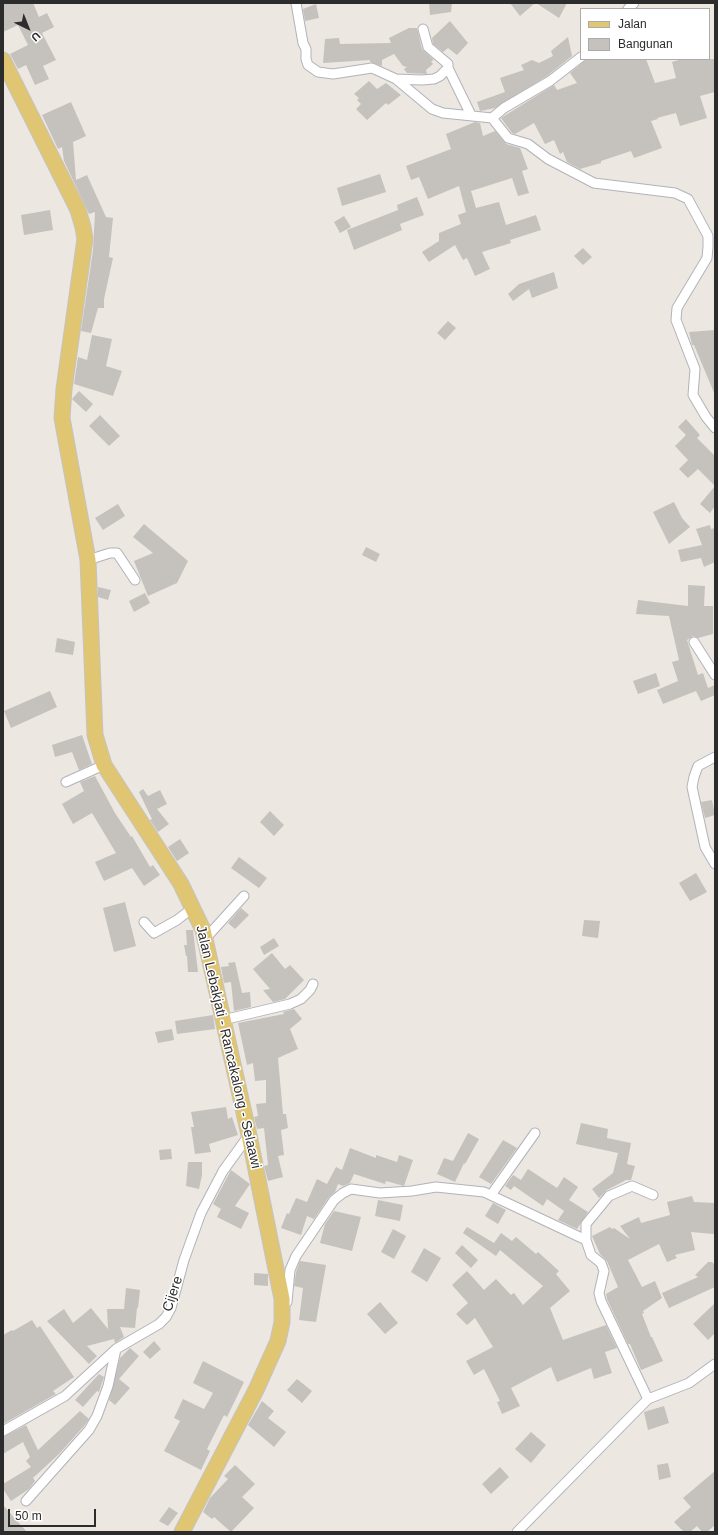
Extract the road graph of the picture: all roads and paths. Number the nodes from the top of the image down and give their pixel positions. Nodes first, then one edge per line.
1 (296, 3) edge
2 (423, 29) dead end
3 (580, 57) edge
4 (3, 60) edge
5 (448, 68) junction
6 (396, 79) junction
7 (471, 115) junction
8 (492, 118) junction
9 (715, 428) edge
10 (88, 560) junction
11 (135, 580) dead end
12 (694, 642) dead end
13 (715, 675) edge
14 (715, 757) edge
15 (104, 765) junction
16 (66, 782) dead end
17 (715, 864) edge
18 (244, 896) dead end
19 (194, 907) junction
20 (144, 922) dead end
21 (205, 939) junction
22 (313, 984) dead end
23 (223, 1020) junction
24 (535, 1133) dead end
25 (249, 1135) junction
26 (491, 1195) junction
27 (653, 1195) dead end
28 (586, 1240) junction
29 (282, 1322) junction
30 (116, 1349) junction
31 (715, 1364) edge
32 (648, 1399) junction
33 (3, 1431) edge
34 (26, 1501) dead end
35 (182, 1532) edge
36 (517, 1532) edge

1 - 6 street
2 - 5 street
3 - 8 street
4 - 10 main road, Jalan Lebakjati - Rancakalong - Selaawi
5 - 6 street
5 - 7 street
6 - 7 street
7 - 8 street
8 - 9 street
10 - 11 street
10 - 15 main road, Jalan Lebakjati - Rancakalong - Selaawi
12 - 13 street
14 - 17 street
15 - 16 street
15 - 19 main road, Jalan Lebakjati - Rancakalong - Selaawi
18 - 21 street
19 - 20 street
19 - 21 main road, Jalan Lebakjati - Rancakalong - Selaawi
21 - 23 main road, Jalan Lebakjati - Rancakalong - Selaawi
22 - 23 street
23 - 25 main road, Jalan Lebakjati - Rancakalong - Selaawi
24 - 26 street
25 - 29 main road, Jalan Lebakjati - Rancakalong - Selaawi
25 - 30 street, Cijere
26 - 28 street
26 - 29 street
27 - 28 street
28 - 32 street
29 - 35 main road, Jalan Lebakjati - Rancakalong - Selaawi
30 - 33 street, Cijere
30 - 34 street
31 - 32 street
32 - 36 street

